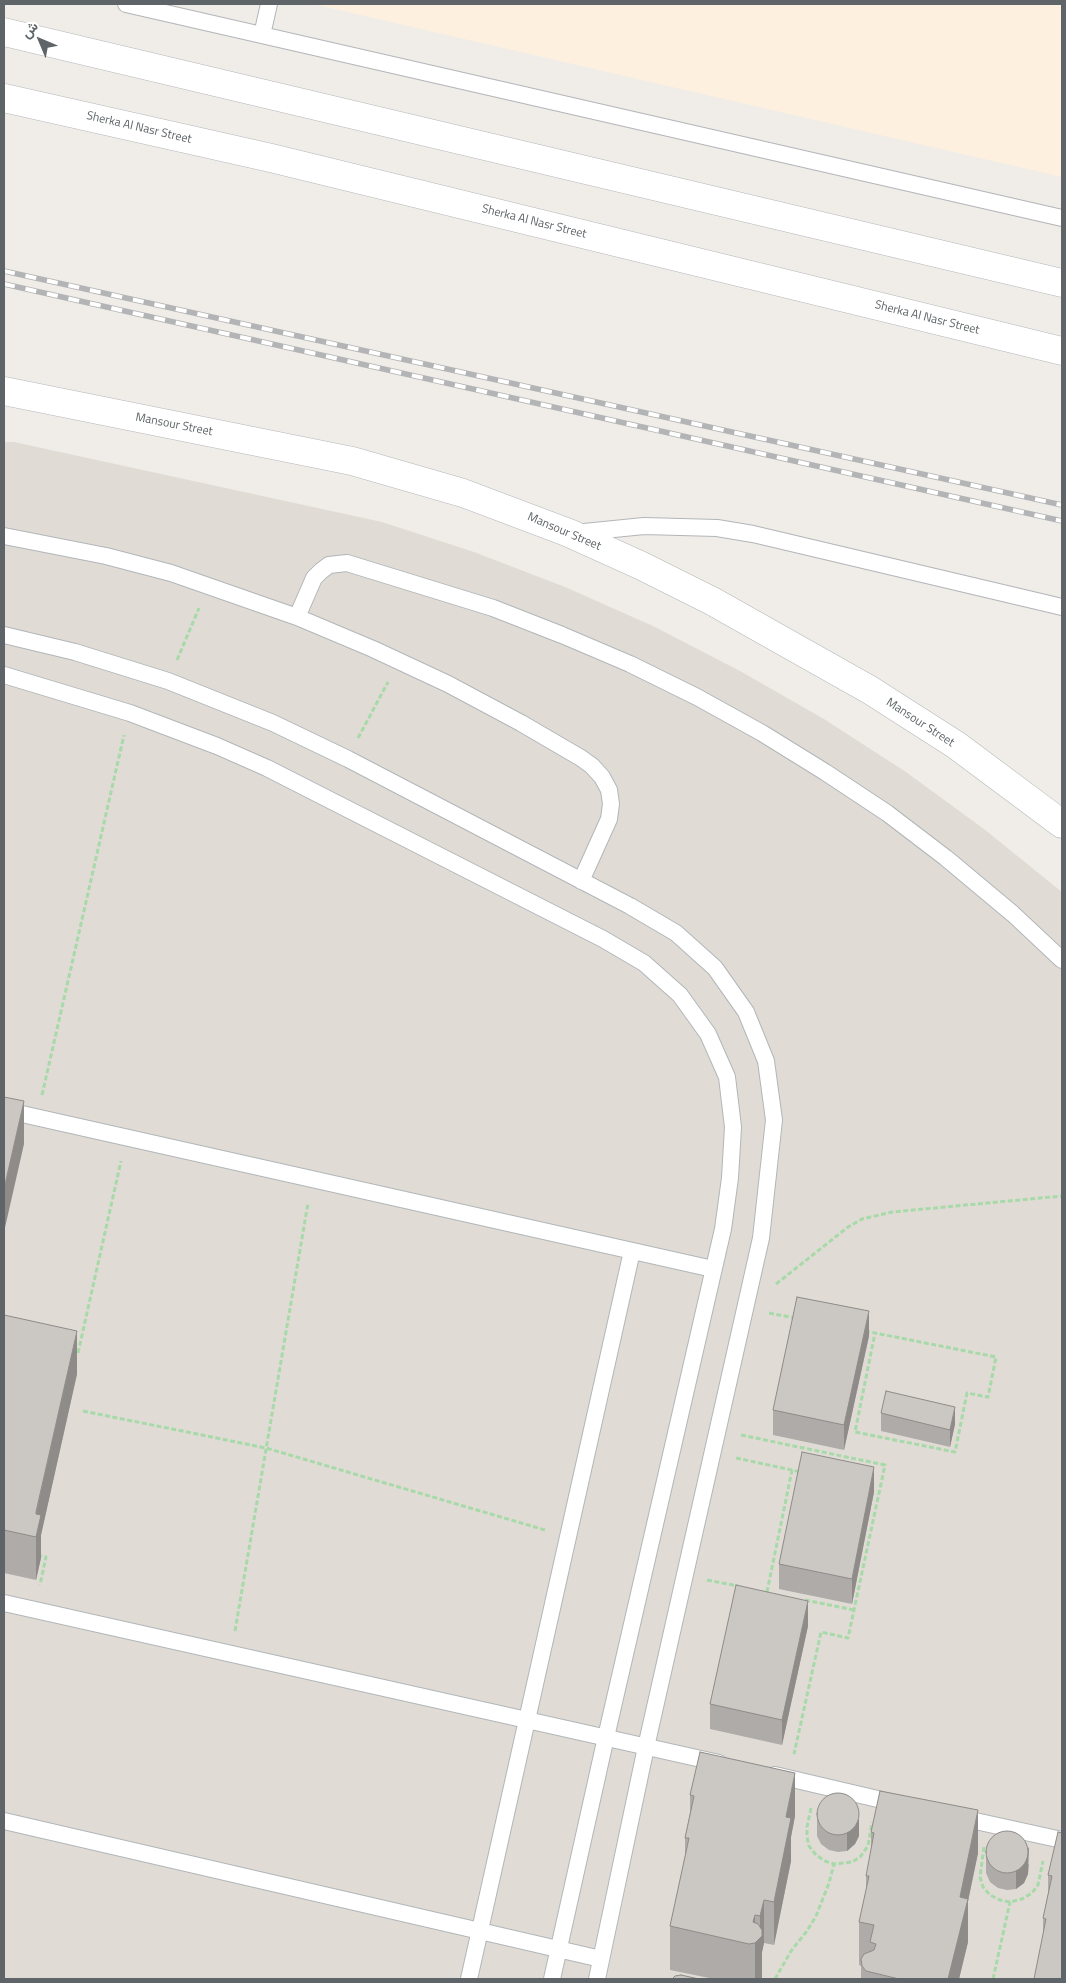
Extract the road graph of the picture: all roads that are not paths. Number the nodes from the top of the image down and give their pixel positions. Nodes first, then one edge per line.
1 (126, 4) edge
2 (269, 4) edge
3 (4, 32) edge
4 (262, 35) junction
5 (4, 98) edge
6 (1062, 218) edge
7 (1062, 283) edge
8 (1062, 351) edge
9 (4, 391) edge
10 (569, 533) junction
11 (4, 536) edge
12 (1062, 607) edge
13 (297, 617) junction
14 (4, 635) edge
15 (4, 675) edge
16 (1062, 824) edge
17 (581, 881) junction
18 (1062, 960) edge
19 (4, 1110) edge
20 (632, 1251) junction
21 (713, 1269) junction
22 (4, 1604) edge
23 (528, 1722) junction
24 (606, 1737) junction
25 (646, 1747) junction
26 (732, 1766) edge
27 (760, 1772) edge
28 (913, 1807) edge
29 (941, 1813) edge
30 (4, 1821) edge
31 (1055, 1838) edge
32 (480, 1930) junction
33 (559, 1949) junction
34 (601, 1958) junction
35 (470, 1979) edge
36 (552, 1979) edge
37 (597, 1979) edge

1 - 4 lane
2 - 4 lane
3 - 7 street
4 - 6 lane
5 - 8 street, Sherka Al Nasr Street
9 - 10 street, Mansour Street
10 - 12 lane
10 - 16 street, Mansour Street
11 - 13 lane
13 - 17 lane
13 - 18 lane
14 - 17 lane
15 - 21 lane
17 - 25 lane
19 - 20 lane
20 - 21 lane
20 - 23 lane
21 - 24 lane
22 - 23 lane
23 - 24 lane
23 - 32 lane
24 - 25 lane
24 - 33 lane
25 - 26 lane
25 - 34 lane
27 - 28 lane
29 - 31 lane
30 - 32 lane
32 - 33 lane
32 - 35 lane
33 - 34 lane
33 - 36 lane
34 - 37 lane

